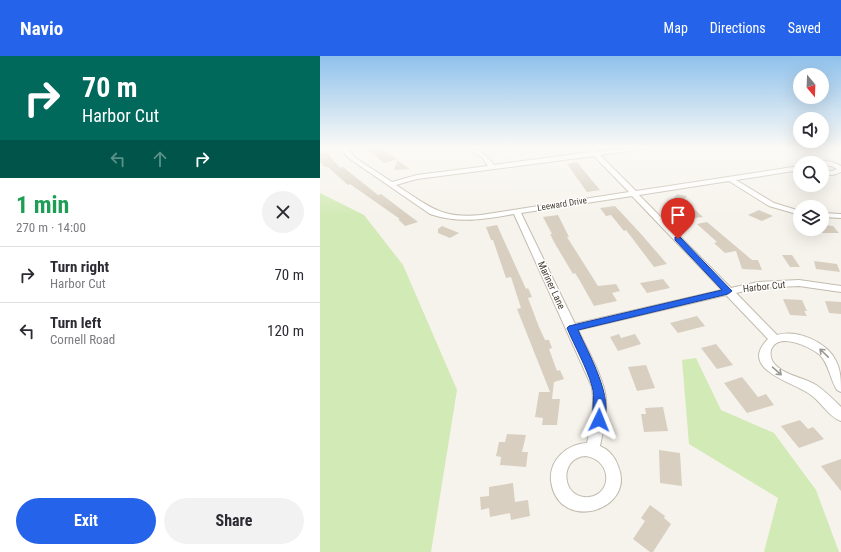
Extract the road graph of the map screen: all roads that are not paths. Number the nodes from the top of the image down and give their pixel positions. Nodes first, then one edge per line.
1 (371, 170) edge
2 (468, 170) edge
3 (611, 170) edge
4 (785, 170) edge
5 (841, 170) edge
6 (829, 173) edge
7 (729, 178) junction
8 (391, 184) junction
9 (633, 193) junction
10 (517, 212) junction
11 (793, 212) edge
12 (829, 215) edge
13 (841, 216) edge
14 (841, 289) edge
15 (728, 291) junction
16 (572, 328) junction
17 (775, 340) junction
18 (841, 387) edge
19 (841, 416) edge
20 (592, 451) dead end

1 - 8 street, Leeward Drive
2 - 8 street
3 - 9 street
4 - 7 street, Leeward Drive
5 - 6 street
7 - 9 street, Leeward Drive
7 - 11 street
8 - 10 street, Leeward Drive
9 - 10 street, Leeward Drive
9 - 15 street
10 - 16 street, Mariner Lane
12 - 13 street
14 - 15 street, Harbor Cut
15 - 16 street, Harbor Cut
15 - 17 street
16 - 20 street, Mariner Lane
18 -> 17 street
17 -> 19 street

